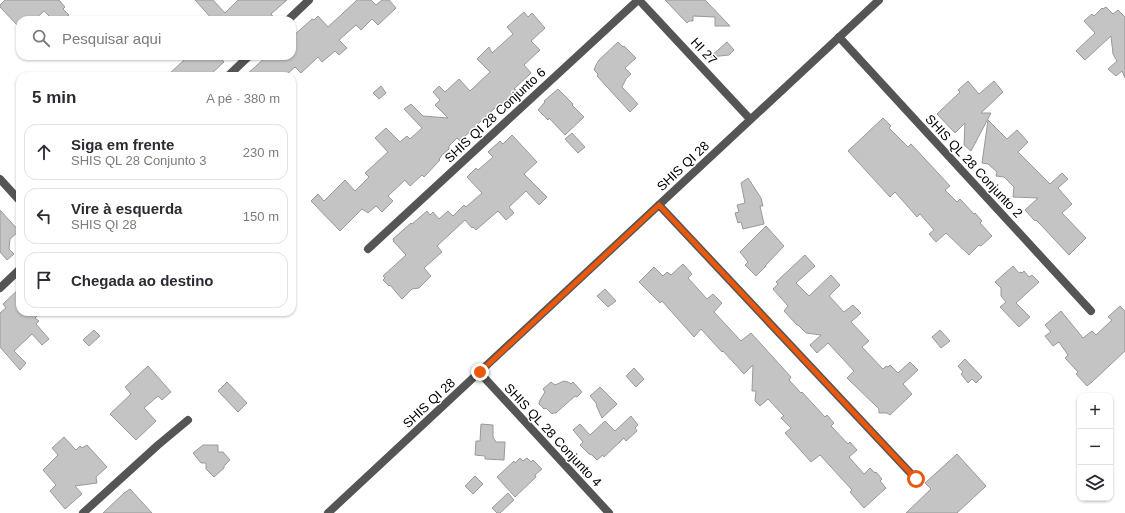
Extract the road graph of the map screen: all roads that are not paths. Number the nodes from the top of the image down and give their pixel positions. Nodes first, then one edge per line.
1 (310, 0) edge
2 (639, 0) edge
3 (879, 0) edge
4 (292, 16) edge
5 (839, 37) junction
6 (245, 60) edge
7 (232, 72) edge
8 (750, 119) junction
9 (0, 179) edge
10 (16, 197) edge
11 (659, 205) junction
12 (368, 249) dead end
13 (16, 273) edge
14 (0, 288) edge
15 (1091, 311) dead end
16 (480, 372) junction
17 (188, 420) dead end
18 (916, 479) dead end
19 (84, 513) edge
20 (328, 513) edge
21 (609, 513) edge

1 - 4 street
2 - 8 street, HI 27
2 - 12 street, SHIS QI 28 Conjunto 6
3 - 5 street, SHIS QI 28
5 - 8 street, SHIS QI 28
5 - 15 street, SHIS QL 28 Conjunto 2
6 - 7 street
8 - 11 street, SHIS QI 28
9 - 10 street
11 - 16 street, SHIS QI 28
11 - 18 street
13 - 14 street
16 - 20 street, SHIS QI 28
16 - 21 street, SHIS QL 28 Conjunto 4
17 - 19 street

